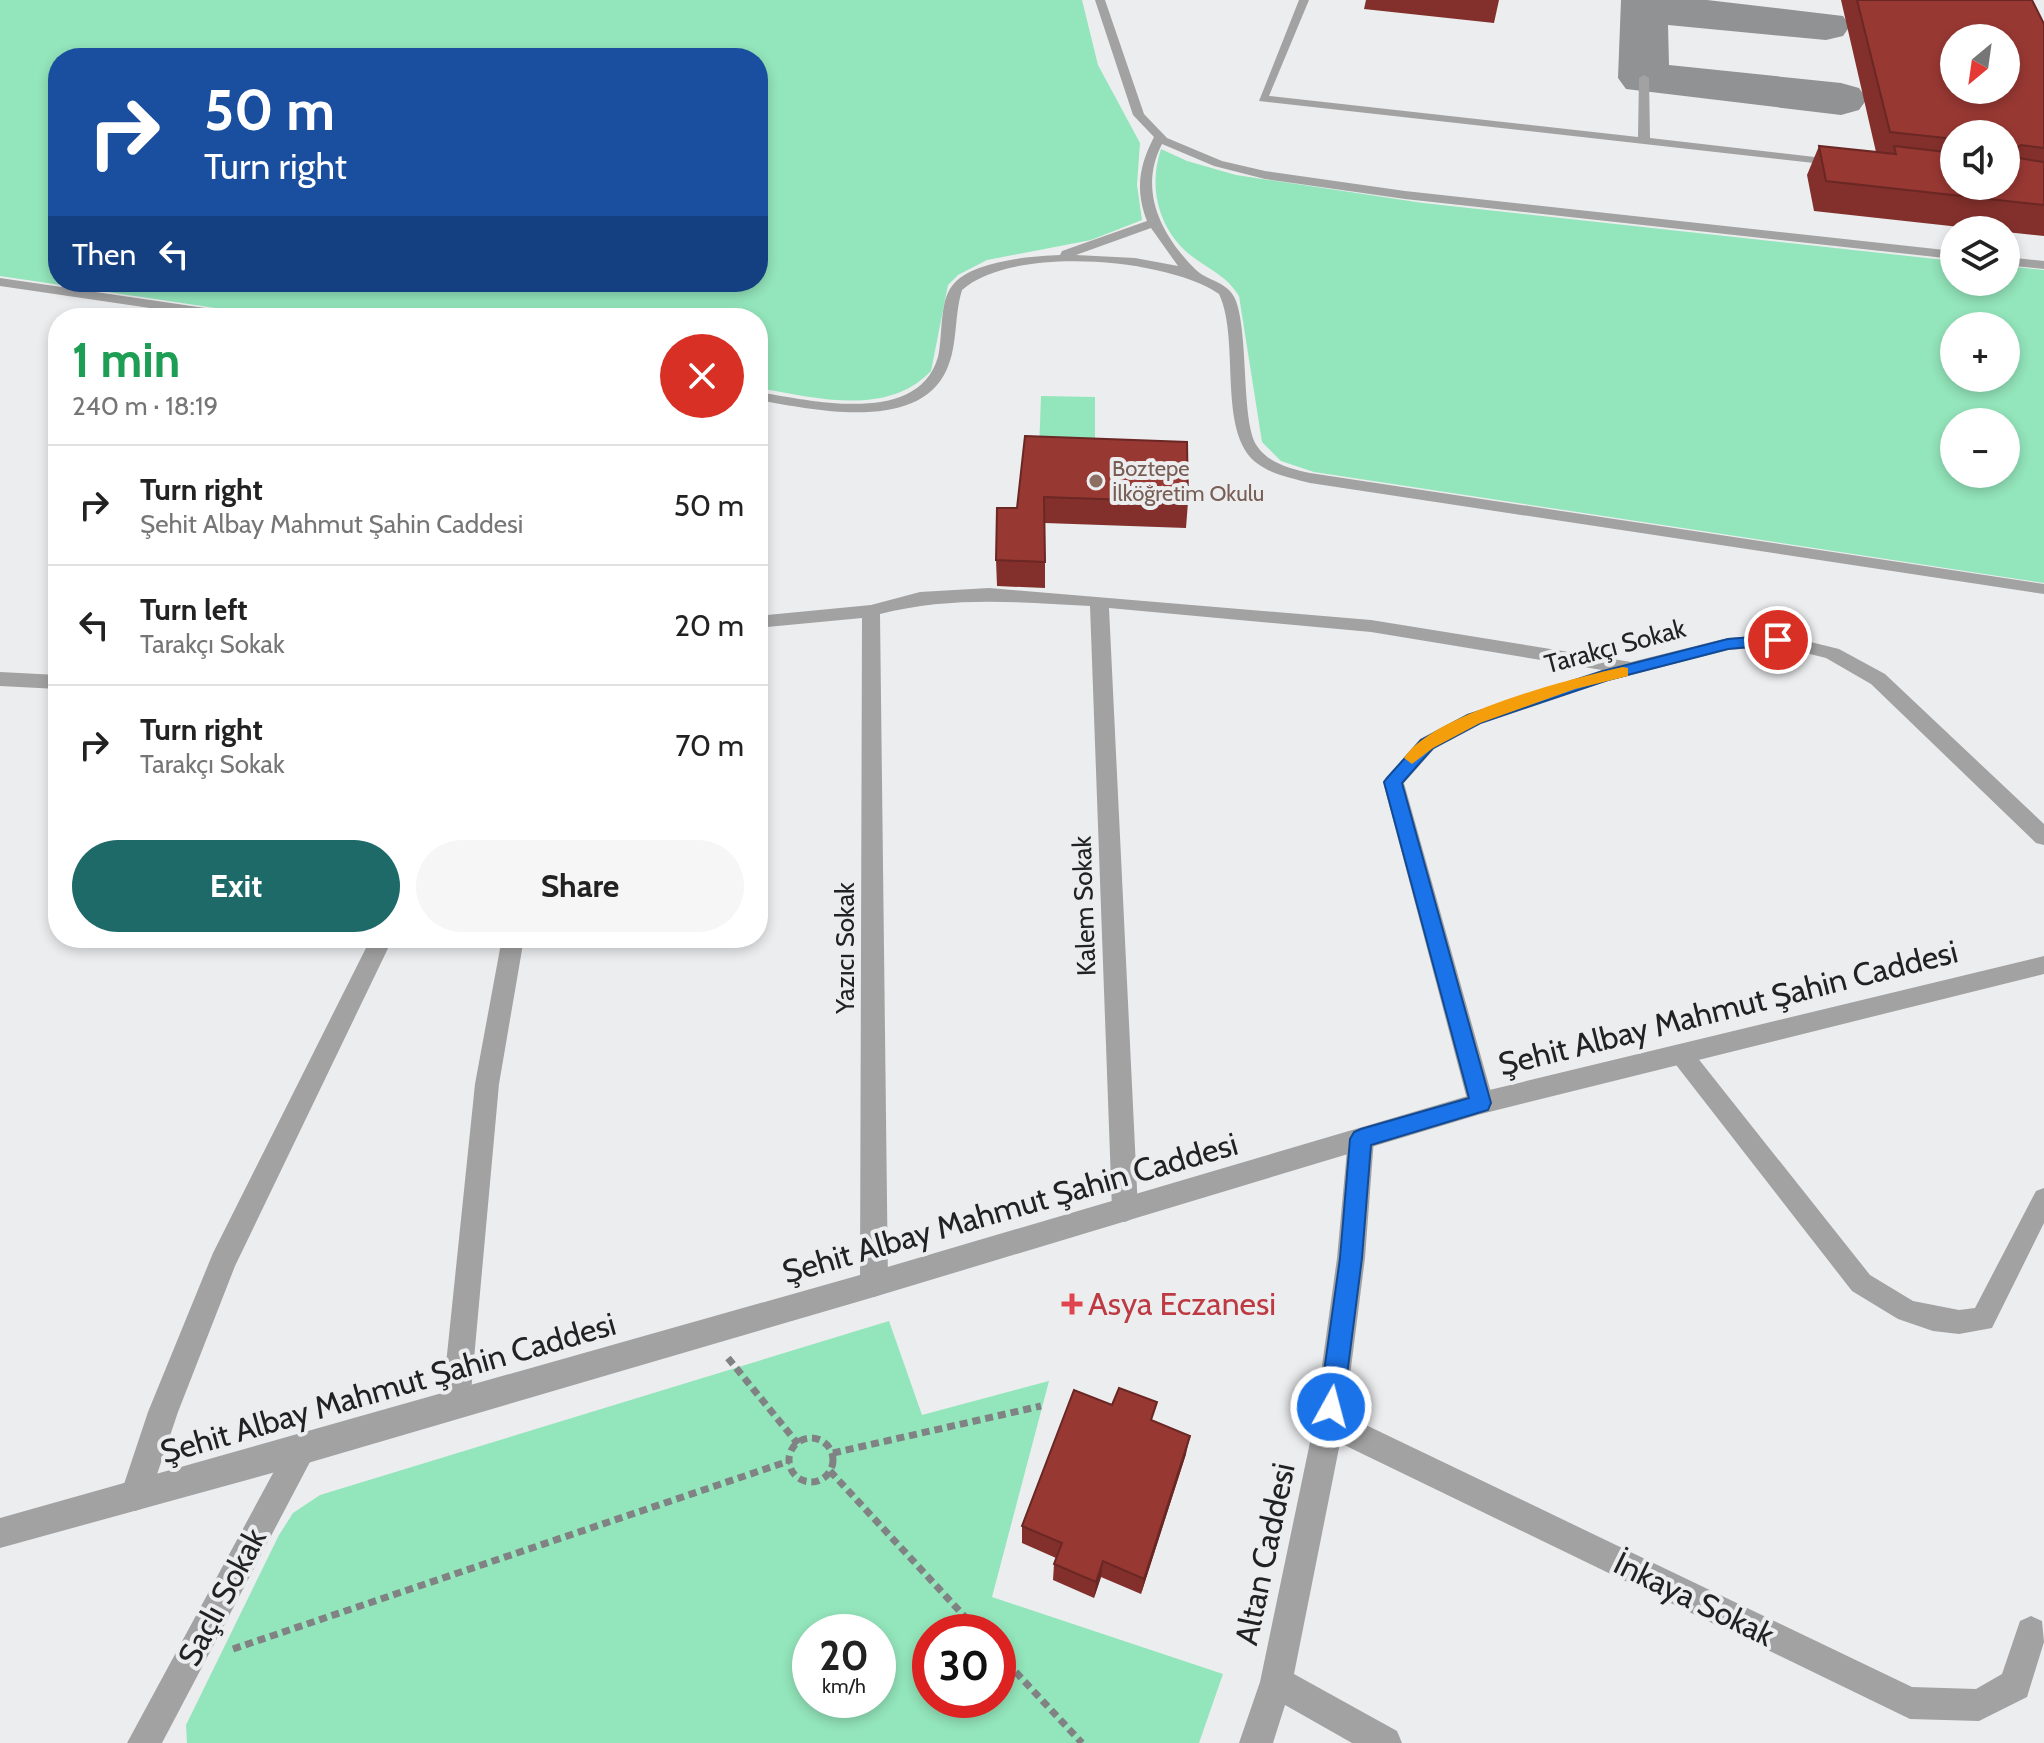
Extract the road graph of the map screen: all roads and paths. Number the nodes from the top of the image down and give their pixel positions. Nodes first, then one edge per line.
1 (1100, 0) edge
2 (1304, 0) edge
3 (1644, 78) dead end
4 (1160, 137) junction
5 (1644, 141) junction
6 (1861, 165) edge
7 (1153, 223) junction
8 (1940, 253) edge
9 (1050, 260) junction
10 (2020, 262) edge
11 (2044, 265) edge
12 (1189, 270) junction
13 (0, 282) edge
14 (48, 289) edge
15 (68, 292) edge
16 (178, 308) edge
17 (768, 397) edge
18 (2044, 589) edge
19 (1099, 601) junction
20 (871, 611) junction
21 (768, 621) edge
22 (1637, 669) junction
23 (0, 679) edge
24 (48, 681) edge
25 (2044, 837) edge
26 (377, 948) edge
27 (511, 948) edge
28 (2044, 965) edge
29 (1681, 1054) junction
30 (1481, 1103) junction
31 (1361, 1139) junction
32 (2044, 1199) edge
33 (1125, 1210) junction
34 (874, 1284) junction
35 (707, 1332) junction
36 (456, 1403) junction
37 (1041, 1406) dead end
38 (1329, 1423) junction
39 (798, 1444) junction
40 (301, 1450) junction
41 (833, 1453) junction
42 (789, 1461) junction
43 (830, 1471) junction
44 (135, 1496) junction
45 (0, 1533) edge
46 (962, 1614) edge
47 (2031, 1632) dead end
48 (186, 1665) junction
49 (1016, 1672) edge
50 (1276, 1682) junction
51 (144, 1743) edge
52 (1082, 1743) edge
53 (1256, 1743) edge
54 (1385, 1743) edge

1 - 4 lane
2 - 5 lane
3 - 5 lane
4 - 7 lane
4 - 8 lane
5 - 6 lane
7 - 9 lane
7 - 12 lane
9 - 12 lane
9 - 17 lane
10 - 11 lane
12 - 18 lane
13 - 14 lane
15 - 16 lane
19 - 20 street
19 - 22 street
19 - 33 street, Kalem Sokak
20 - 21 street
20 - 34 street, Yazıcı Sokak
22 - 25 street, Tarakçı Sokak
22 - 30 street, Tarakçı Sokak
23 - 24 street
26 - 44 street
27 - 36 street
28 - 29 street, Şehit Albay Mahmut Şahin Caddesi
29 - 30 street, Şehit Albay Mahmut Şahin Caddesi
29 - 32 lane
30 - 31 street, Şehit Albay Mahmut Şahin Caddesi
31 - 33 street, Şehit Albay Mahmut Şahin Caddesi
31 - 38 street, Altan Caddesi
33 - 34 street, Şehit Albay Mahmut Şahin Caddesi
34 - 35 street, Şehit Albay Mahmut Şahin Caddesi
35 - 36 street, Şehit Albay Mahmut Şahin Caddesi
35 - 39 path
36 - 40 street, Şehit Albay Mahmut Şahin Caddesi
37 - 41 path
38 - 47 street, İnkaya Sokak
38 - 50 street, Altan Caddesi
39 - 41 path
39 - 42 path
40 - 44 street, Şehit Albay Mahmut Şahin Caddesi
40 - 48 street, Saçlı Sokak
41 - 43 path
42 - 43 path
42 - 48 path
43 - 46 path
44 - 45 street, Şehit Albay Mahmut Şahin Caddesi
48 - 51 street, Saçlı Sokak
49 - 52 path
50 - 53 street, Altan Caddesi
50 - 54 street

